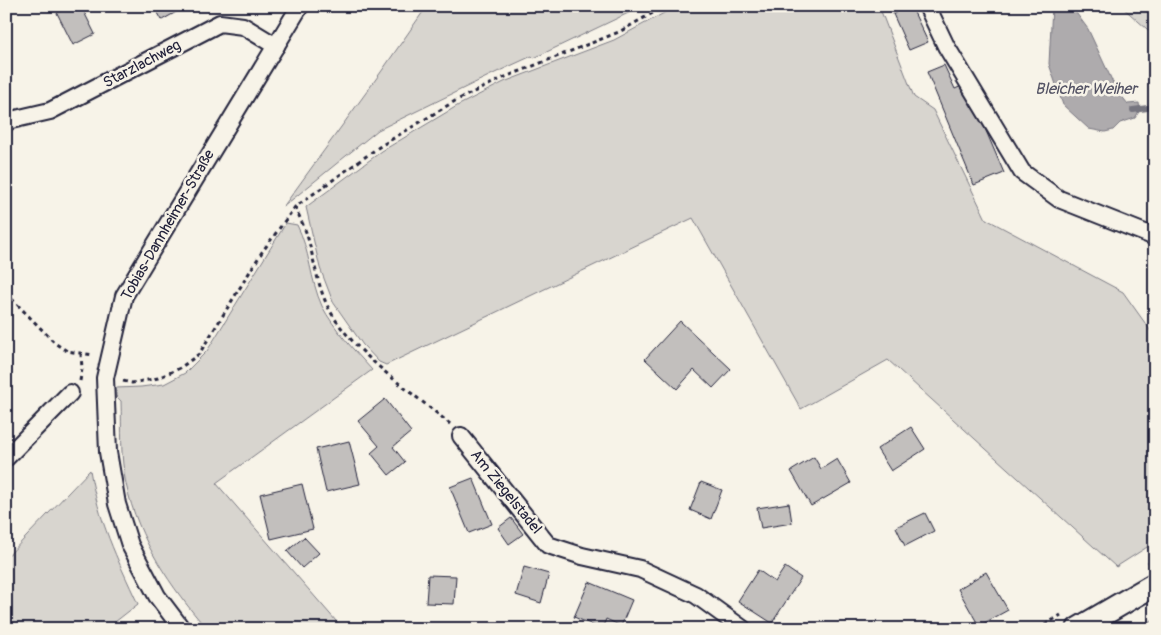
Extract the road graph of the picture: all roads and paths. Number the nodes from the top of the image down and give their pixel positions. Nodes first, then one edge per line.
1 (300, 6) edge
2 (665, 6) edge
3 (927, 6) edge
4 (276, 46) junction
5 (6, 123) edge
6 (294, 207) junction
7 (1155, 237) edge
8 (6, 293) edge
9 (81, 354) junction
10 (105, 378) junction
11 (70, 393) joint
12 (461, 436) joint
13 (6, 458) edge
14 (1155, 584) edge
15 (182, 629) edge
16 (743, 629) edge
17 (1078, 629) edge

1 - 4 street, Tobias-Dannheimer-Straße
2 - 6 path
3 - 7 street
4 - 5 street, Starzlachweg
4 - 10 street, Tobias-Dannheimer-Straße
6 - 10 path
6 - 12 path
8 - 9 path
9 - 10 path
9 - 11 path
10 - 15 street, Tobias-Dannheimer-Straße
11 - 13 street
12 - 16 street, Am Ziegelstadel
14 - 17 main road

